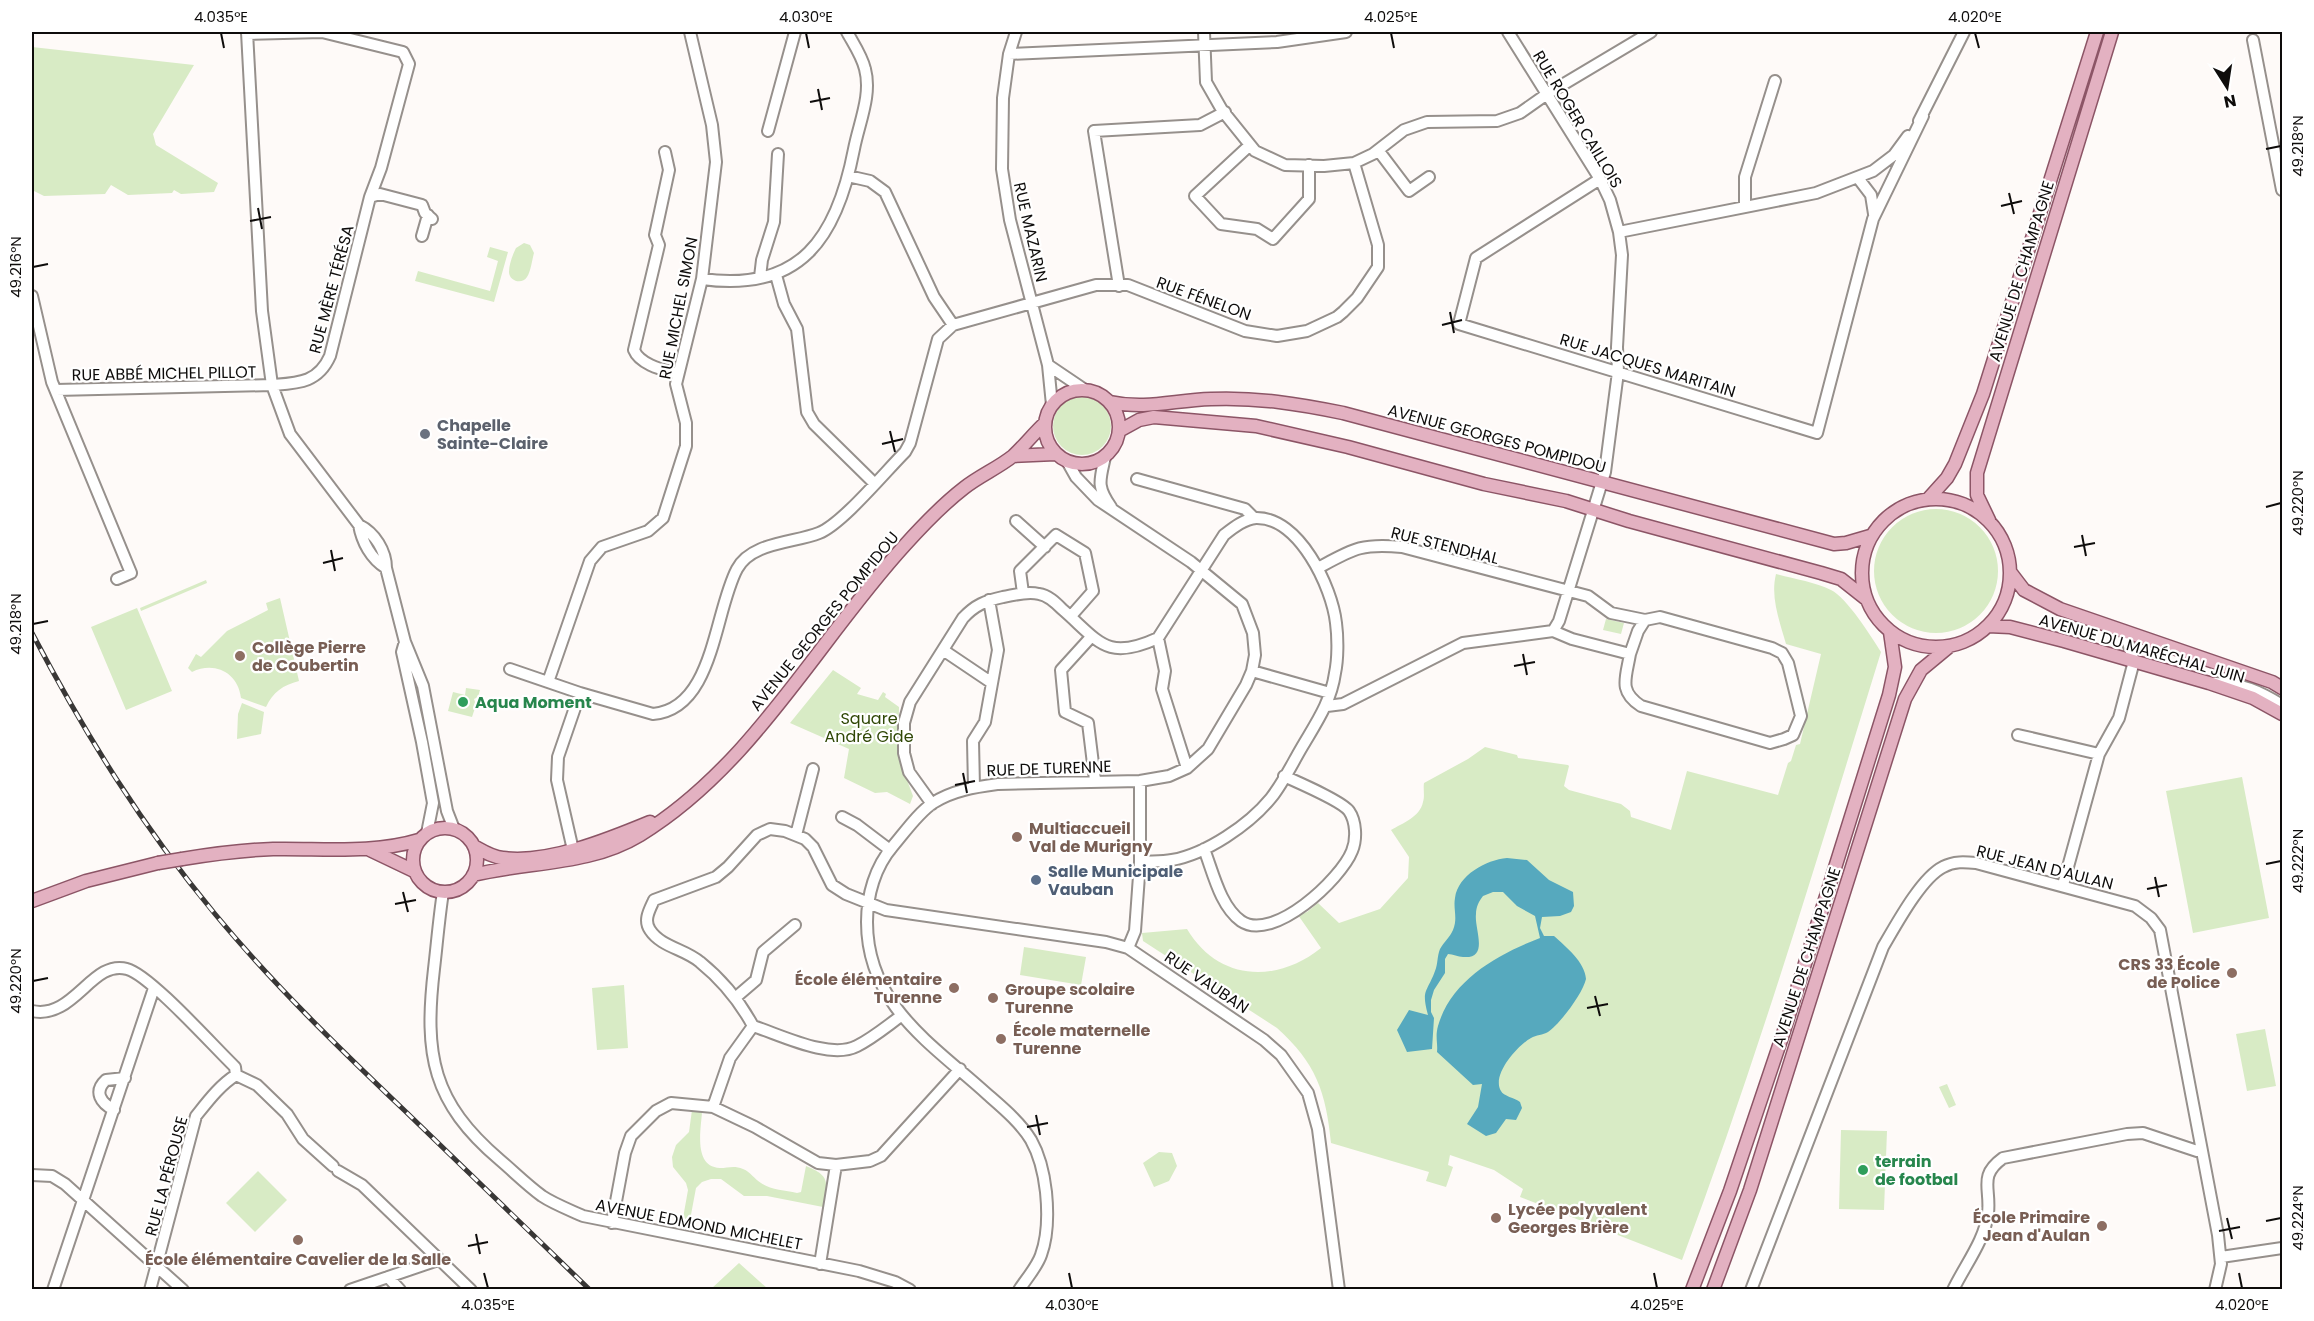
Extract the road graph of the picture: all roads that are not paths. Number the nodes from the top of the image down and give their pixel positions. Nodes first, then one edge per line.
1 (690, 32) edge
2 (795, 32) edge
3 (847, 32) edge
4 (1016, 32) edge
5 (1204, 32) edge
6 (1346, 32) edge
7 (1508, 32) edge
8 (1651, 32) edge
9 (1964, 32) edge
10 (2097, 32) edge
11 (2112, 32) edge
12 (247, 33) edge
13 (2253, 40) dead end
14 (1205, 45) junction
15 (1009, 54) junction
16 (1775, 81) dead end
17 (1546, 94) junction
18 (1225, 112) junction
19 (1923, 116) junction
20 (768, 131) dead end
21 (1250, 145) junction
22 (1378, 150) junction
23 (665, 152) dead end
24 (778, 154) dead end
25 (1354, 164) junction
26 (1309, 165) junction
27 (1880, 166) junction
28 (848, 176) junction
29 (1429, 177) dead end
30 (1858, 178) junction
31 (1600, 180) junction
32 (1886, 190) junction
33 (2283, 190) edge
34 (370, 197) junction
35 (1745, 207) junction
36 (1874, 214) junction
37 (1619, 232) junction
38 (422, 236) dead end
39 (776, 275) junction
40 (760, 277) junction
41 (702, 279) junction
42 (1119, 286) junction
43 (32, 296) edge
44 (1032, 302) junction
45 (953, 325) junction
46 (1048, 365) junction
47 (1618, 372) junction
48 (678, 374) junction
49 (272, 385) junction
50 (56, 390) junction
51 (1085, 390) junction
52 (1110, 402) junction
53 (1052, 405) junction
54 (1045, 423) junction
55 (1119, 431) junction
56 (1055, 454) junction
57 (1013, 456) junction
58 (1105, 457) junction
59 (1066, 461) junction
60 (1137, 479) dead end
61 (874, 483) junction
62 (1601, 483) junction
63 (1929, 498) junction
64 (1113, 509) junction
65 (1593, 510) junction
66 (1254, 518) junction
67 (1989, 520) junction
68 (1016, 521) dead end
69 (1870, 536) junction
70 (1045, 547) junction
71 (1318, 568) junction
72 (1200, 570) junction
73 (2011, 573) junction
74 (117, 579) dead end
75 (1568, 592) junction
76 (1023, 593) junction
77 (1865, 598) junction
78 (989, 600) junction
79 (1071, 616) junction
80 (1645, 620) junction
81 (1988, 626) junction
82 (1553, 631) junction
83 (2124, 631) junction
84 (1890, 632) junction
85 (1091, 637) junction
86 (1158, 638) junction
87 (405, 642) junction
88 (1950, 646) junction
89 (943, 650) junction
90 (1630, 654) junction
91 (2134, 661) junction
92 (510, 669) dead end
93 (1252, 671) junction
94 (548, 682) junction
95 (992, 683) junction
96 (2208, 683) junction
97 (2283, 688) edge
98 (580, 693) junction
99 (1330, 693) junction
100 (2283, 705) edge
101 (1327, 706) junction
102 (2283, 714) edge
103 (2018, 735) dead end
104 (2099, 754) junction
105 (1186, 768) junction
106 (813, 769) dead end
107 (1284, 776) junction
108 (1095, 780) junction
109 (1140, 781) junction
110 (974, 787) junction
111 (932, 804) junction
112 (668, 815) junction
113 (842, 817) dead end
114 (454, 829) junction
115 (423, 836) junction
116 (796, 836) junction
117 (474, 846) junction
118 (366, 849) junction
119 (1204, 849) junction
120 (573, 850) junction
121 (890, 850) junction
122 (1140, 862) junction
123 (414, 871) junction
124 (473, 875) junction
125 (2063, 885) junction
126 (442, 892) junction
127 (32, 901) edge
128 (868, 904) junction
129 (795, 925) dead end
130 (1128, 948) junction
131 (152, 986) junction
132 (735, 998) junction
133 (32, 1011) edge
134 (901, 1016) junction
135 (753, 1026) junction
136 (960, 1069) junction
137 (236, 1075) junction
138 (125, 1078) junction
139 (713, 1107) junction
140 (114, 1110) junction
141 (2202, 1151) junction
142 (836, 1165) junction
143 (32, 1175) edge
144 (80, 1197) junction
145 (612, 1223) junction
146 (2283, 1248) edge
147 (2222, 1257) junction
148 (438, 1260) junction
149 (820, 1264) junction
150 (157, 1266) junction
151 (388, 1277) junction
152 (1715, 1286) edge
153 (471, 1289) edge
154 (53, 1290) edge
155 (150, 1290) edge
156 (183, 1290) edge
157 (350, 1290) edge
158 (400, 1290) edge
159 (910, 1290) edge
160 (1018, 1290) edge
161 (1339, 1290) edge
162 (1692, 1290) edge
163 (1751, 1290) edge
164 (1953, 1290) edge
165 (2215, 1290) edge

1 - 41 street, RUE MICHEL SIMON
2 - 20 street
3 - 28 street
4 - 15 street, RUE MAZARIN
5 - 14 street
6 - 14 street
7 - 17 street, RUE ROGER CAILLOIS
8 - 17 street
9 - 19 street
10 - 63 main road, AVENUE DE CHAMPAGNE
11 - 67 main road, AVENUE DE CHAMPAGNE
12 - 34 street, RUE MÈRE TÉRÉSA
12 - 49 street
13 - 33 street
14 - 15 street
14 - 18 street
15 - 44 street, RUE MAZARIN
16 - 35 street
17 - 22 street
17 - 31 street, RUE ROGER CAILLOIS
18 - 21 street
18 - 42 street
19 - 27 street
19 - 32 street, RUE JACQUES MARITAIN
21 - 26 street
21 - 26 street
22 - 25 street
22 - 29 street
23 - 48 street
24 - 40 street
25 - 26 street
25 - 42 street, RUE FÉNELON
27 - 30 street
27 - 32 street
28 - 39 street
28 - 45 street
30 - 35 street
30 - 36 street
31 - 37 street, RUE ROGER CAILLOIS
31 - 47 street, RUE JACQUES MARITAIN
32 - 36 street, RUE JACQUES MARITAIN
34 - 38 street
34 - 49 street, RUE MÈRE TÉRÉSA
35 - 37 street
36 - 47 street, RUE JACQUES MARITAIN
37 - 47 street, RUE ROGER CAILLOIS
39 - 40 street
39 - 61 street
40 - 41 street
41 - 48 street, RUE MICHEL SIMON
42 - 44 street, RUE FÉNELON
43 - 50 street, RUE ABBÉ MICHEL PILLOT
44 - 45 street, RUE FÉNELON
44 - 46 street, RUE MAZARIN
45 - 61 street
46 - 51 street
46 - 53 street, RUE MAZARIN
47 - 62 street, RUE ROGER CAILLOIS
48 - 94 street, RUE MICHEL SIMON
49 - 50 street, RUE ABBÉ MICHEL PILLOT
49 - 87 street
50 - 74 street, RUE ABBÉ MICHEL PILLOT
51 - 52 main road
51 - 53 main road
52 - 55 main road
52 - 62 main road, AVENUE GEORGES POMPIDOU
53 - 54 main road
54 - 56 main road
54 - 57 main road, AVENUE GEORGES POMPIDOU
55 - 58 main road
55 - 65 main road
56 - 57 main road
56 - 59 main road
57 - 112 main road, AVENUE GEORGES POMPIDOU
58 - 59 main road
58 - 64 street, RUE DE TURENNE
59 - 64 street, RUE DE TURENNE
60 - 66 street
61 - 98 street
62 - 65 street, RUE ROGER CAILLOIS
62 - 69 main road, AVENUE GEORGES POMPIDOU
63 - 67 main road
63 - 69 main road
64 - 72 street, RUE DE TURENNE
65 - 75 street, RUE ROGER CAILLOIS
65 - 77 main road
66 - 71 street
66 - 72 street
67 - 73 main road
68 - 70 street
69 - 77 main road
70 - 76 street
70 - 79 street
71 - 75 street, RUE STENDHAL
71 - 99 street
72 - 86 street
72 - 93 street, RUE DE TURENNE
73 - 81 main road
73 - 83 main road, AVENUE DU MARÉCHAL JUIN
75 - 80 street, RUE STENDHAL
75 - 82 street, RUE ROGER CAILLOIS
76 - 78 street
76 - 79 street
77 - 84 main road
78 - 89 street
78 - 95 street
79 - 85 street
80 - 90 street
80 - 90 street, RUE STENDHAL
81 - 88 main road
81 - 91 main road, AVENUE DU MARÉCHAL JUIN
82 - 90 street
82 - 101 street
83 - 91 street
83 - 97 main road, AVENUE DU MARÉCHAL JUIN
84 - 88 main road
84 - 162 main road, AVENUE DE CHAMPAGNE
85 - 86 street
85 - 108 street
86 - 105 street
87 - 114 street
87 - 115 street
88 - 152 main road, AVENUE DE CHAMPAGNE
89 - 95 street
89 - 111 street
91 - 96 main road, AVENUE DU MARÉCHAL JUIN
91 - 104 street
92 - 94 street
93 - 99 street
93 - 105 street, RUE DE TURENNE
94 - 98 street
95 - 110 street
96 - 100 street
96 - 102 main road, AVENUE DU MARÉCHAL JUIN
98 - 120 street
99 - 101 street
101 - 107 street
103 - 104 street
104 - 125 street
105 - 109 street, RUE DE TURENNE
106 - 116 street
107 - 119 street
107 - 119 street
108 - 109 street, RUE DE TURENNE
108 - 110 street, RUE DE TURENNE
109 - 122 street
110 - 111 street, RUE DE TURENNE
111 - 121 street, RUE DE TURENNE
112 - 120 main road, AVENUE GEORGES POMPIDOU
112 - 124 main road, AVENUE GEORGES POMPIDOU
113 - 121 street
114 - 115 main road
114 - 117 main road
115 - 118 main road
115 - 123 main road
116 - 128 street, RUE VAUBAN
116 - 132 street
117 - 120 main road, AVENUE GEORGES POMPIDOU
117 - 124 main road
118 - 123 main road
118 - 127 main road, bridge
119 - 122 street
121 - 128 street, RUE DE TURENNE
122 - 130 street
123 - 126 main road
124 - 126 main road
125 - 141 street, RUE JEAN D'AULAN
125 - 163 street, RUE JEAN D'AULAN
126 - 145 street, AVENUE EDMOND MICHELET
128 - 130 street, RUE VAUBAN
128 - 134 street, RUE DE TURENNE
129 - 132 street
130 - 161 street, RUE VAUBAN
131 - 133 street
131 - 137 street
131 - 138 street
132 - 135 street
134 - 135 street
134 - 136 street, RUE DE TURENNE
135 - 139 street
136 - 142 street
136 - 160 street, RUE DE TURENNE
137 - 148 street
137 - 150 street, RUE LA PÉROUSE
138 - 140 street
138 - 140 street
139 - 142 street
139 - 145 street
140 - 144 street
141 - 147 street, RUE JEAN D'AULAN
141 - 164 street
142 - 149 street
143 - 144 street
144 - 150 street
144 - 154 street
145 - 149 street, AVENUE EDMOND MICHELET
146 - 147 street
147 - 165 street, RUE JEAN D'AULAN
148 - 151 street
148 - 153 street
149 - 159 street, AVENUE EDMOND MICHELET
150 - 155 street, RUE LA PÉROUSE
150 - 156 street
151 - 157 street
151 - 158 street

